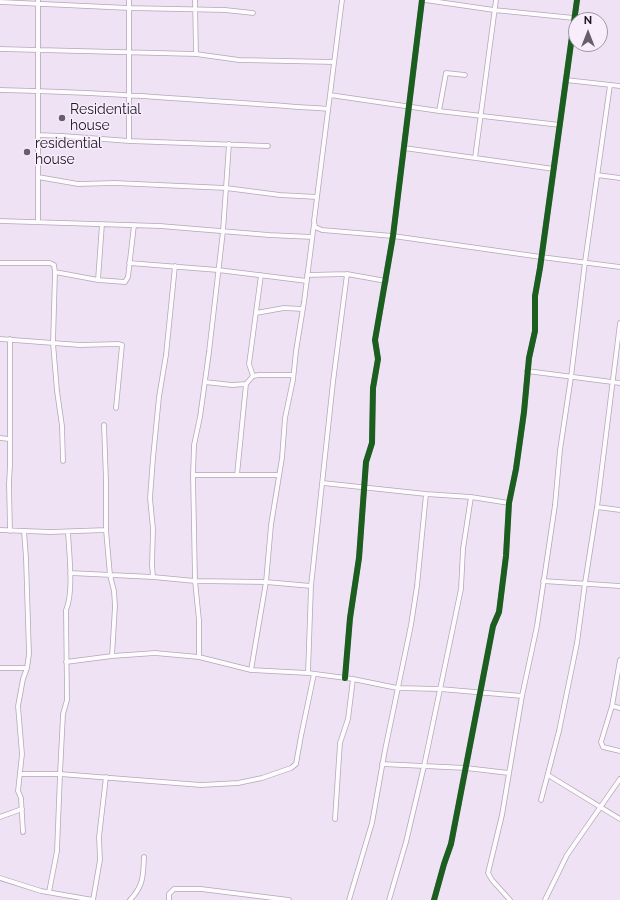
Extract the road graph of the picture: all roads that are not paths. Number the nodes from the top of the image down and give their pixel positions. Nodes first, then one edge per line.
1 (129, 0) edge
2 (195, 0) edge
3 (342, 0) edge
4 (424, 0) edge
5 (496, 0) edge
6 (577, 0) edge
7 (0, 2) edge
8 (38, 2) edge
9 (129, 8) junction
10 (195, 9) junction
11 (494, 10) junction
12 (575, 12) edge
13 (253, 13) dead end
14 (568, 17) edge
15 (0, 49) edge
16 (38, 50) junction
17 (130, 52) junction
18 (570, 52) edge
19 (196, 54) junction
20 (334, 62) junction
21 (466, 75) dead end
22 (566, 80) junction
23 (610, 85) junction
24 (620, 86) edge
25 (0, 90) edge
26 (38, 91) junction
27 (130, 96) junction
28 (330, 96) junction
29 (409, 106) junction
30 (328, 109) junction
31 (439, 111) junction
32 (482, 116) junction
33 (560, 125) junction
34 (38, 135) junction
35 (129, 141) junction
36 (229, 144) junction
37 (268, 146) dead end
38 (404, 148) junction
39 (475, 158) junction
40 (554, 169) junction
41 (597, 175) junction
42 (38, 177) junction
43 (620, 178) edge
44 (226, 188) junction
45 (318, 196) junction
46 (0, 221) edge
47 (38, 222) junction
48 (314, 222) junction
49 (102, 224) junction
50 (134, 225) junction
51 (223, 231) junction
52 (393, 236) junction
53 (312, 238) junction
54 (541, 257) junction
55 (585, 262) junction
56 (0, 263) edge
57 (129, 263) junction
58 (175, 266) junction
59 (620, 267) edge
60 (218, 270) junction
61 (55, 272) junction
62 (347, 274) junction
63 (261, 275) junction
64 (307, 275) junction
65 (98, 280) junction
66 (306, 281) junction
67 (386, 281) junction
68 (303, 309) junction
69 (256, 313) junction
70 (620, 323) edge
71 (0, 339) edge
72 (10, 339) junction
73 (53, 342) junction
74 (527, 371) junction
75 (294, 375) junction
76 (253, 376) junction
77 (571, 377) junction
78 (205, 382) junction
79 (612, 382) junction
80 (620, 383) edge
81 (246, 384) junction
82 (116, 408) dead end
83 (104, 425) dead end
84 (0, 438) edge
85 (9, 439) junction
86 (63, 461) dead end
87 (193, 475) junction
88 (237, 475) junction
89 (280, 475) junction
90 (322, 483) junction
91 (364, 487) junction
92 (426, 494) junction
93 (471, 497) junction
94 (509, 503) junction
95 (597, 507) junction
96 (620, 510) edge
97 (0, 530) edge
98 (10, 530) junction
99 (106, 530) junction
100 (24, 531) junction
101 (68, 532) junction
102 (70, 573) junction
103 (110, 574) junction
104 (154, 577) junction
105 (195, 581) junction
106 (543, 581) junction
107 (266, 582) junction
108 (585, 583) junction
109 (312, 586) junction
110 (620, 586) edge
111 (112, 656) junction
112 (199, 657) junction
113 (620, 660) edge
114 (66, 662) junction
115 (0, 668) edge
116 (27, 668) junction
117 (251, 670) junction
118 (308, 673) junction
119 (314, 674) junction
120 (345, 678) junction
121 (353, 679) junction
122 (397, 688) junction
123 (440, 689) junction
124 (479, 692) junction
125 (522, 696) junction
126 (612, 706) junction
127 (620, 708) edge
128 (620, 751) edge
129 (382, 764) junction
130 (424, 766) junction
131 (466, 768) junction
132 (510, 773) junction
133 (20, 774) junction
134 (60, 774) junction
135 (548, 774) junction
136 (106, 777) junction
137 (620, 779) edge
138 (541, 800) dead end
139 (601, 808) junction
140 (22, 809) junction
141 (0, 817) edge
142 (335, 819) dead end
143 (620, 819) edge
144 (23, 832) dead end
145 (144, 857) dead end
146 (0, 878) edge
147 (49, 892) junction
148 (93, 900) edge
149 (130, 900) edge
150 (169, 900) edge
151 (289, 900) edge
152 (349, 900) edge
153 (389, 900) edge
154 (434, 900) edge
155 (510, 900) edge
156 (545, 900) edge

1 - 9 street
2 - 10 street
3 - 20 street
4 - 11 street
4 - 29 street
5 - 11 street
6 - 12 street
7 - 8 street
8 - 9 street
8 - 16 street
9 - 10 street
9 - 17 street
10 - 13 street
10 - 19 street
11 - 14 street
11 - 32 street
15 - 16 street
16 - 17 street
16 - 26 street
17 - 19 street
17 - 27 street
18 - 22 street
19 - 20 street
20 - 28 street
21 - 31 street
22 - 23 street
22 - 33 street
23 - 24 street
23 - 41 street
25 - 26 street
26 - 27 street
26 - 34 street
27 - 30 street
27 - 35 street
28 - 29 street
28 - 30 street
29 - 31 street
29 - 38 street
30 - 45 street
31 - 32 street
32 - 33 street
32 - 39 street
33 - 40 street
34 - 35 street
34 - 42 street
35 - 36 street
36 - 37 street
36 - 44 street
38 - 39 street
38 - 52 street
39 - 40 street
40 - 54 street
41 - 43 street
41 - 55 street
42 - 44 street
42 - 47 street
44 - 45 street
44 - 51 street
45 - 48 street
46 - 47 street
47 - 49 street
48 - 52 street
48 - 53 street
49 - 50 street
49 - 65 street
50 - 51 street
50 - 57 street
51 - 53 street
51 - 60 street
52 - 54 street
52 - 67 street
53 - 64 street
54 - 55 street
54 - 74 street
55 - 59 street
55 - 77 street
56 - 61 street
57 - 58 street
57 - 65 street
58 - 60 street
58 - 104 street
60 - 63 street
60 - 78 street
61 - 65 street
61 - 73 street
62 - 64 street
62 - 67 street
62 - 90 street
63 - 66 street
63 - 69 street
64 - 66 street
66 - 68 street
67 - 91 street
68 - 69 street
68 - 75 street
69 - 76 street
70 - 79 street
71 - 72 street
72 - 73 street
72 - 85 street
73 - 82 street
73 - 86 street
74 - 77 street
74 - 94 street
75 - 76 street
75 - 89 street
76 - 81 street
77 - 79 street
77 - 106 street
78 - 81 street
78 - 87 street
79 - 80 street
79 - 95 street
81 - 88 street
83 - 99 street
84 - 85 street
85 - 98 street
87 - 88 street
87 - 105 street
88 - 89 street
89 - 107 street
90 - 91 street
90 - 109 street
91 - 92 street
91 - 120 street
92 - 93 street
92 - 122 street
93 - 94 street
93 - 123 street
94 - 124 street
95 - 96 street
95 - 108 street
97 - 98 street
98 - 100 street
99 - 101 street
99 - 103 street
100 - 101 street
100 - 116 street
101 - 102 street
102 - 103 street
102 - 114 street
103 - 104 street
103 - 111 street
104 - 105 street
105 - 107 street
105 - 112 street
106 - 108 street
106 - 125 street
107 - 109 street
107 - 117 street
108 - 110 street
108 - 135 street
109 - 118 street
111 - 112 street
111 - 114 street
112 - 117 street
113 - 126 street
114 - 134 street
115 - 116 street
116 - 133 street
117 - 118 street
118 - 119 street
119 - 120 street
119 - 136 street
120 - 121 street
121 - 122 street
121 - 142 street
122 - 123 street
122 - 129 street
123 - 124 street
123 - 130 street
124 - 125 street
124 - 131 street
125 - 132 street
126 - 127 street
126 - 128 street
129 - 130 street
129 - 152 street
130 - 131 street
130 - 153 street
131 - 132 street
131 - 154 street
132 - 155 street
133 - 134 street
133 - 140 street
134 - 136 street
134 - 147 street
135 - 138 street
135 - 139 street
136 - 148 street
137 - 139 street
139 - 143 street
139 - 156 street
140 - 141 street
140 - 144 street
145 - 149 street
146 - 147 street
147 - 148 street
150 - 151 street

